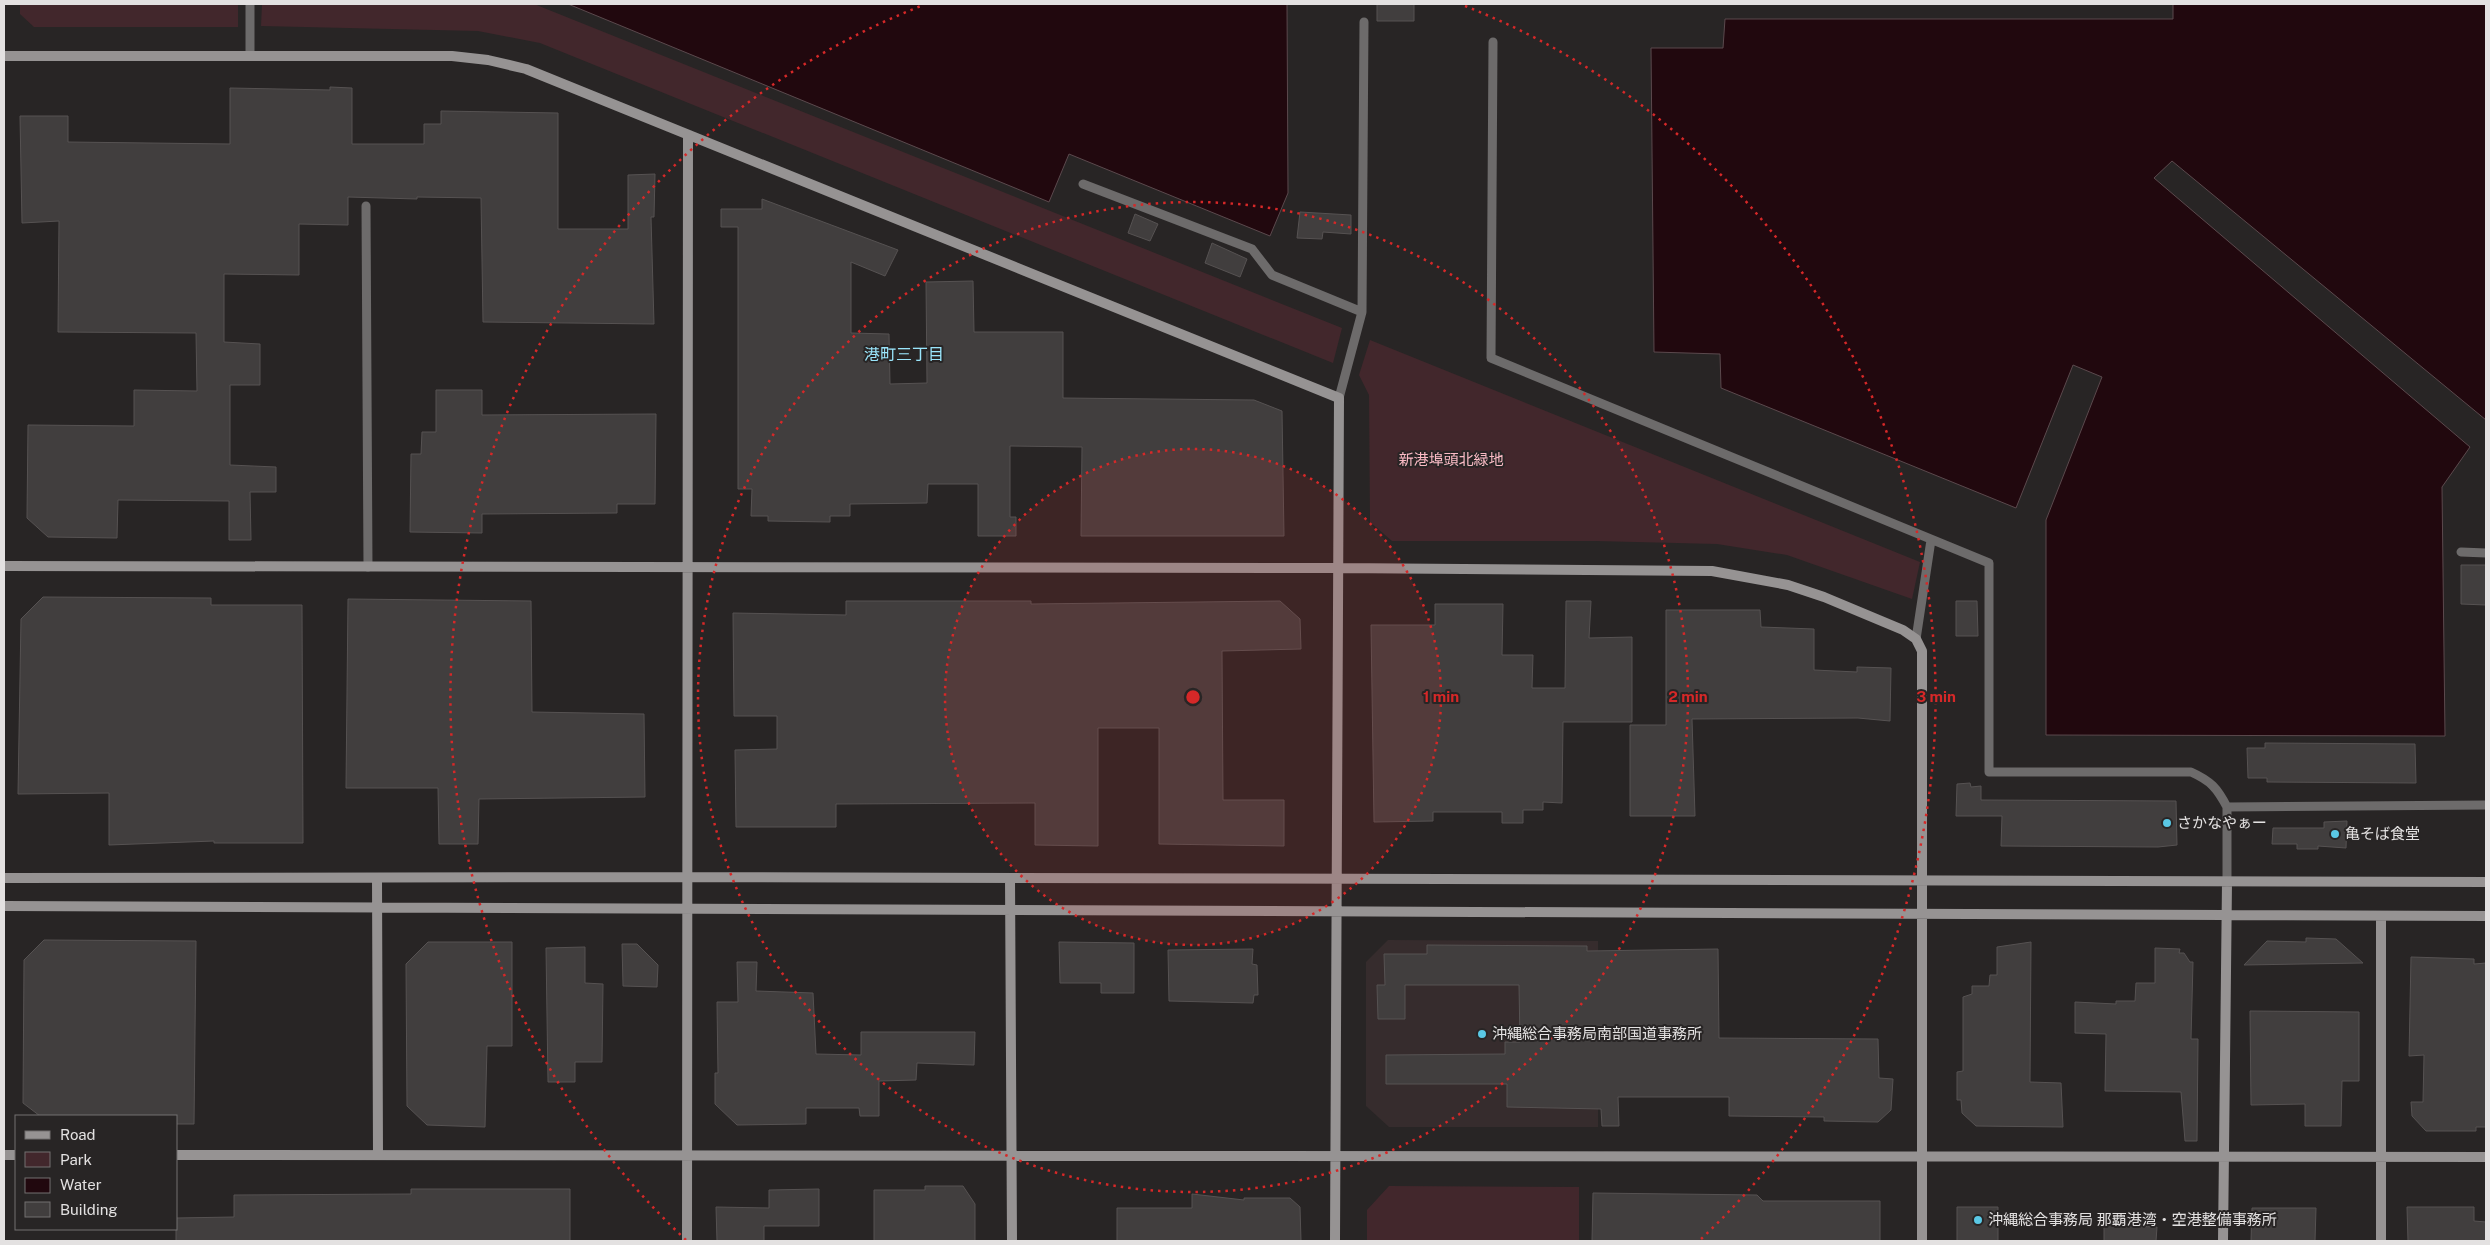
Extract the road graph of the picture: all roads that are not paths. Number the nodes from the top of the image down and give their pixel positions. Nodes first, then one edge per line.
1 (250, 4) edge
2 (1364, 22) dead end
3 (1493, 42) dead end
4 (250, 54) junction
5 (4, 56) edge
6 (688, 135) junction
7 (1083, 184) dead end
8 (366, 206) dead end
9 (1362, 312) junction
10 (1339, 398) junction
11 (1931, 540) junction
12 (2462, 552) dead end
13 (2486, 553) edge
14 (4, 566) edge
15 (368, 567) junction
16 (687, 568) junction
17 (1338, 568) junction
18 (1916, 639) junction
19 (2486, 805) edge
20 (2226, 807) junction
21 (688, 877) junction
22 (4, 878) edge
23 (377, 878) junction
24 (1010, 878) junction
25 (1336, 878) junction
26 (1923, 882) junction
27 (2226, 882) junction
28 (2486, 882) edge
29 (4, 906) edge
30 (378, 908) junction
31 (688, 909) junction
32 (1010, 911) junction
33 (1336, 912) junction
34 (1922, 914) junction
35 (2226, 915) junction
36 (2381, 916) junction
37 (2486, 916) edge
38 (178, 1155) edge
39 (378, 1155) junction
40 (687, 1156) junction
41 (1012, 1156) junction
42 (1335, 1156) junction
43 (1922, 1157) junction
44 (2224, 1157) junction
45 (2381, 1157) junction
46 (2486, 1157) edge
47 (687, 1241) edge
48 (1012, 1241) edge
49 (1335, 1241) edge
50 (1922, 1241) edge
51 (2223, 1241) edge
52 (2381, 1241) edge

1 - 4 lane
2 - 9 lane
3 - 11 lane
4 - 5 street
4 - 6 street
6 - 10 street
6 - 16 street
7 - 9 lane
8 - 15 lane
9 - 10 lane
10 - 17 street
11 - 18 lane
11 - 20 lane
12 - 13 lane
14 - 15 street
15 - 16 street
16 - 17 street
16 - 21 street
17 - 18 street
17 - 25 street
18 - 26 street
19 - 20 lane
20 - 27 lane
21 - 23 street
21 - 24 street
21 - 31 street
22 - 23 street
23 - 30 street
24 - 25 street
24 - 32 street
25 - 26 street
25 - 33 street
26 - 27 street
26 - 34 street
27 - 28 street
27 - 35 street
29 - 30 street
30 - 31 street
30 - 39 street
31 - 32 street
31 - 40 street
32 - 33 street
32 - 41 street
33 - 34 street
33 - 42 street
34 - 35 street
34 - 43 street
35 - 36 street
35 - 44 street
36 - 37 street
36 - 45 street
38 - 39 street
39 - 40 street
40 - 41 street
40 - 47 street
41 - 42 street
41 - 48 street
42 - 43 street
42 - 49 street
43 - 44 street
43 - 50 street
44 - 45 street
44 - 51 street
45 - 46 street
45 - 52 street

